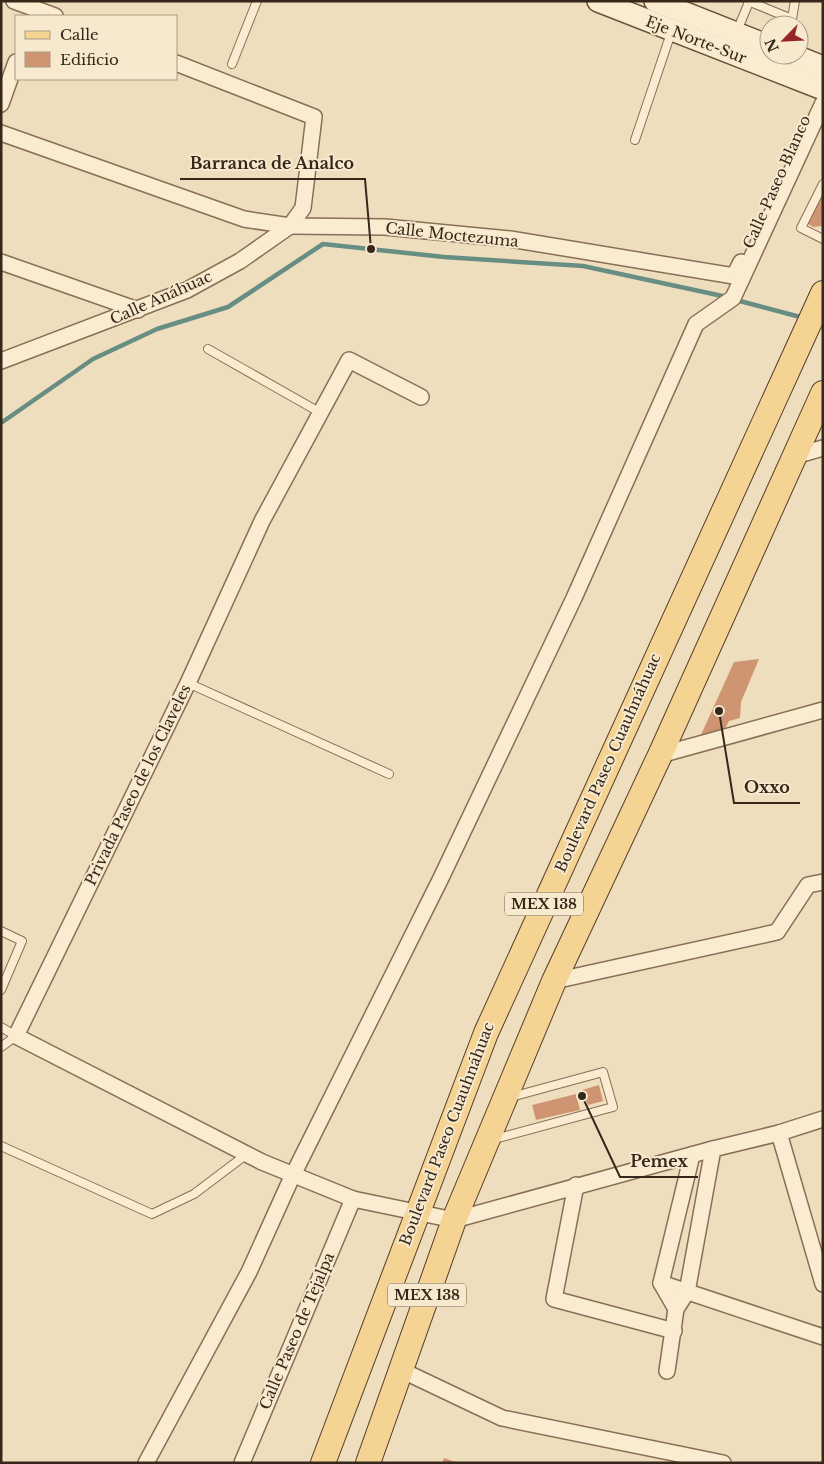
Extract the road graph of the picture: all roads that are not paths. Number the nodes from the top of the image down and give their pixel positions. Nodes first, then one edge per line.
1 (14, 1) edge
2 (257, 1) edge
3 (795, 1) edge
4 (604, 2) edge
5 (749, 2) edge
6 (642, 8) edge
7 (34, 12) edge
8 (50, 15) edge
9 (675, 20) junction
10 (736, 33) junction
11 (759, 42) edge
12 (809, 62) edge
13 (178, 63) edge
14 (232, 64) dead end
15 (15, 65) edge
16 (823, 67) edge
17 (822, 93) edge
18 (1, 104) edge
19 (1, 133) edge
20 (635, 140) dead end
21 (822, 185) edge
22 (290, 226) junction
23 (823, 239) edge
24 (1, 262) edge
25 (734, 276) joint
26 (821, 296) edge
27 (138, 310) junction
28 (208, 349) dead end
29 (1, 361) edge
30 (823, 393) edge
31 (421, 397) dead end
32 (321, 413) junction
33 (823, 448) edge
34 (795, 456) junction
35 (188, 683) junction
36 (823, 710) edge
37 (660, 755) junction
38 (389, 774) dead end
39 (823, 882) edge
40 (1, 931) edge
41 (554, 982) junction
42 (1, 990) edge
43 (1, 1027) edge
44 (16, 1036) junction
45 (1, 1047) edge
46 (505, 1099) junction
47 (823, 1119) edge
48 (448, 1131) junction
49 (779, 1133) junction
50 (487, 1141) junction
51 (1, 1146) edge
52 (712, 1149) junction
53 (247, 1154) junction
54 (692, 1155) junction
55 (293, 1174) junction
56 (469, 1183) junction
57 (576, 1186) junction
58 (353, 1199) junction
59 (416, 1214) junction
60 (454, 1220) junction
61 (661, 1283) junction
62 (823, 1284) edge
63 (686, 1292) junction
64 (676, 1309) junction
65 (674, 1331) junction
66 (823, 1337) edge
67 (401, 1370) junction
68 (667, 1371) dead end
69 (146, 1463) edge
70 (242, 1463) edge
71 (323, 1463) edge
72 (368, 1463) edge
73 (723, 1463) edge

1 - 7 street
2 - 14 lane
3 - 5 lane
4 - 6 street, Eje Norte-Sur
5 - 10 lane
6 - 9 street, Eje Norte-Sur
7 - 8 street
9 - 10 street, Eje Norte-Sur
9 - 17 street, Eje Norte-Sur
9 - 20 lane
10 - 11 street, Eje Norte-Sur
12 - 16 street
13 - 22 street, Calle Anáhuac
15 - 18 street
17 - 25 street, Calle Paseo Blanco
17 - 55 street
19 - 22 street, Calle Moctezuma
21 - 23 lane
22 - 25 street, Calle Moctezuma
22 - 27 street, Calle Anáhuac
24 - 27 street
26 - 48 main road, Boulevard Paseo Cuauhnáhuac / MEX 138
27 - 29 street, Calle Anáhuac
28 - 32 lane
30 - 34 main road, MEX 138
31 - 32 street, Privada Paseo de los Claveles
32 - 35 street, Privada Paseo de los Claveles
33 - 34 street
34 - 37 main road, MEX 138
35 - 38 lane
35 - 44 street, Privada Paseo de los Claveles
36 - 37 street
37 - 41 main road, MEX 138
39 - 41 street
40 - 42 lane
41 - 46 main road, MEX 138
43 - 44 lane
44 - 45 lane
44 - 53 street
46 - 50 main road, MEX 138
46 - 50 lane
47 - 49 street
48 - 56 main road
48 - 59 main road, Boulevard Paseo Cuauhnáhuac / MEX 138
49 - 52 street
49 - 62 street
50 - 56 main road, MEX 138
51 - 53 lane
52 - 54 street
52 - 63 street
53 - 55 street
54 - 57 street
54 - 61 street
55 - 58 street
55 - 69 street
56 - 60 main road, MEX 138
57 - 60 street
57 - 65 street
58 - 59 street
58 - 70 street, Calle Paseo de Tejalpa
59 - 60 street
59 - 71 main road, Boulevard Paseo Cuauhnáhuac / MEX 138
60 - 67 main road, MEX 138
61 - 63 street
61 - 64 street
63 - 64 street
63 - 66 street
64 - 65 street
65 - 68 street
67 - 72 main road, MEX 138
67 - 73 street

